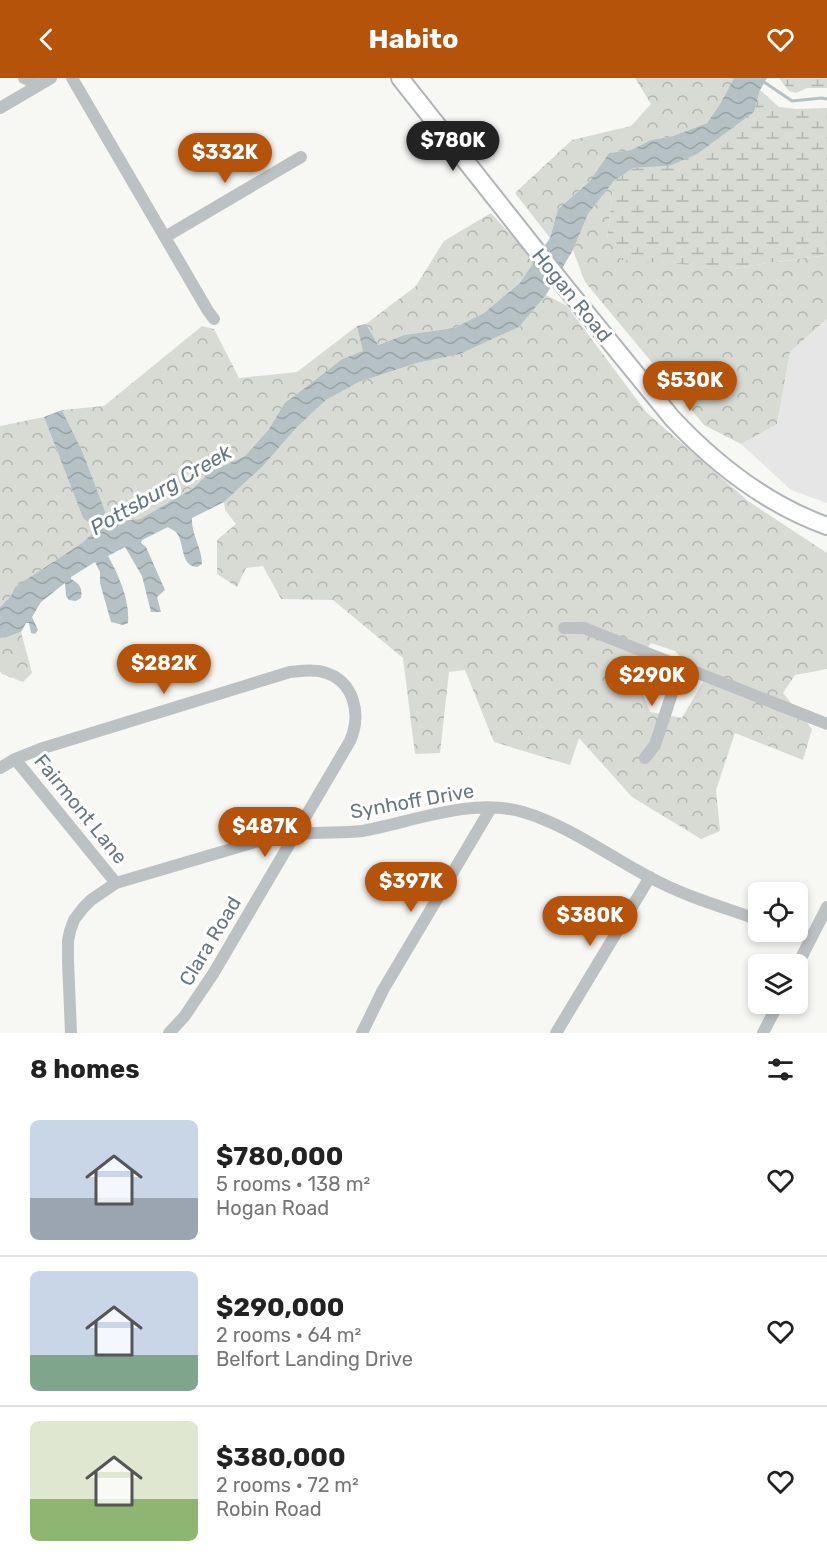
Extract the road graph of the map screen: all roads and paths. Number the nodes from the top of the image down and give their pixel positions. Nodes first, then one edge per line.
1 (24, 78) edge
2 (51, 78) edge
3 (72, 78) edge
4 (400, 78) edge
5 (38, 85) junction
6 (0, 108) edge
7 (300, 157) dead end
8 (165, 237) junction
9 (214, 319) dead end
10 (827, 526) edge
11 (564, 628) dead end
12 (681, 666) junction
13 (827, 724) edge
14 (645, 758) dead end
15 (15, 759) junction
16 (0, 768) edge
17 (491, 808) junction
18 (296, 834) junction
19 (650, 878) junction
20 (116, 883) junction
21 (827, 907) edge
22 (748, 916) edge
23 (808, 937) edge
24 (811, 938) junction
25 (803, 954) edge
26 (773, 1014) edge
27 (71, 1033) edge
28 (169, 1033) edge
29 (362, 1033) edge
30 (556, 1033) edge
31 (763, 1033) edge

1 - 5 street
2 - 5 street
3 - 8 street
4 - 10 main road, Hogan Road
5 - 6 street
7 - 8 street
8 - 9 street
11 - 12 street
12 - 13 street
12 - 14 street
15 - 16 street
15 - 18 street, Clara Road
15 - 20 street, Fairmont Lane
17 - 18 street, Synhoff Drive
17 - 19 street, Synhoff Drive
17 - 29 street
18 - 20 street, Synhoff Drive
18 - 28 street, Clara Road
19 - 22 street, Synhoff Drive
19 - 30 street
20 - 27 street, Synhoff Drive
21 - 24 street
23 - 24 street
24 - 25 street
26 - 31 street

